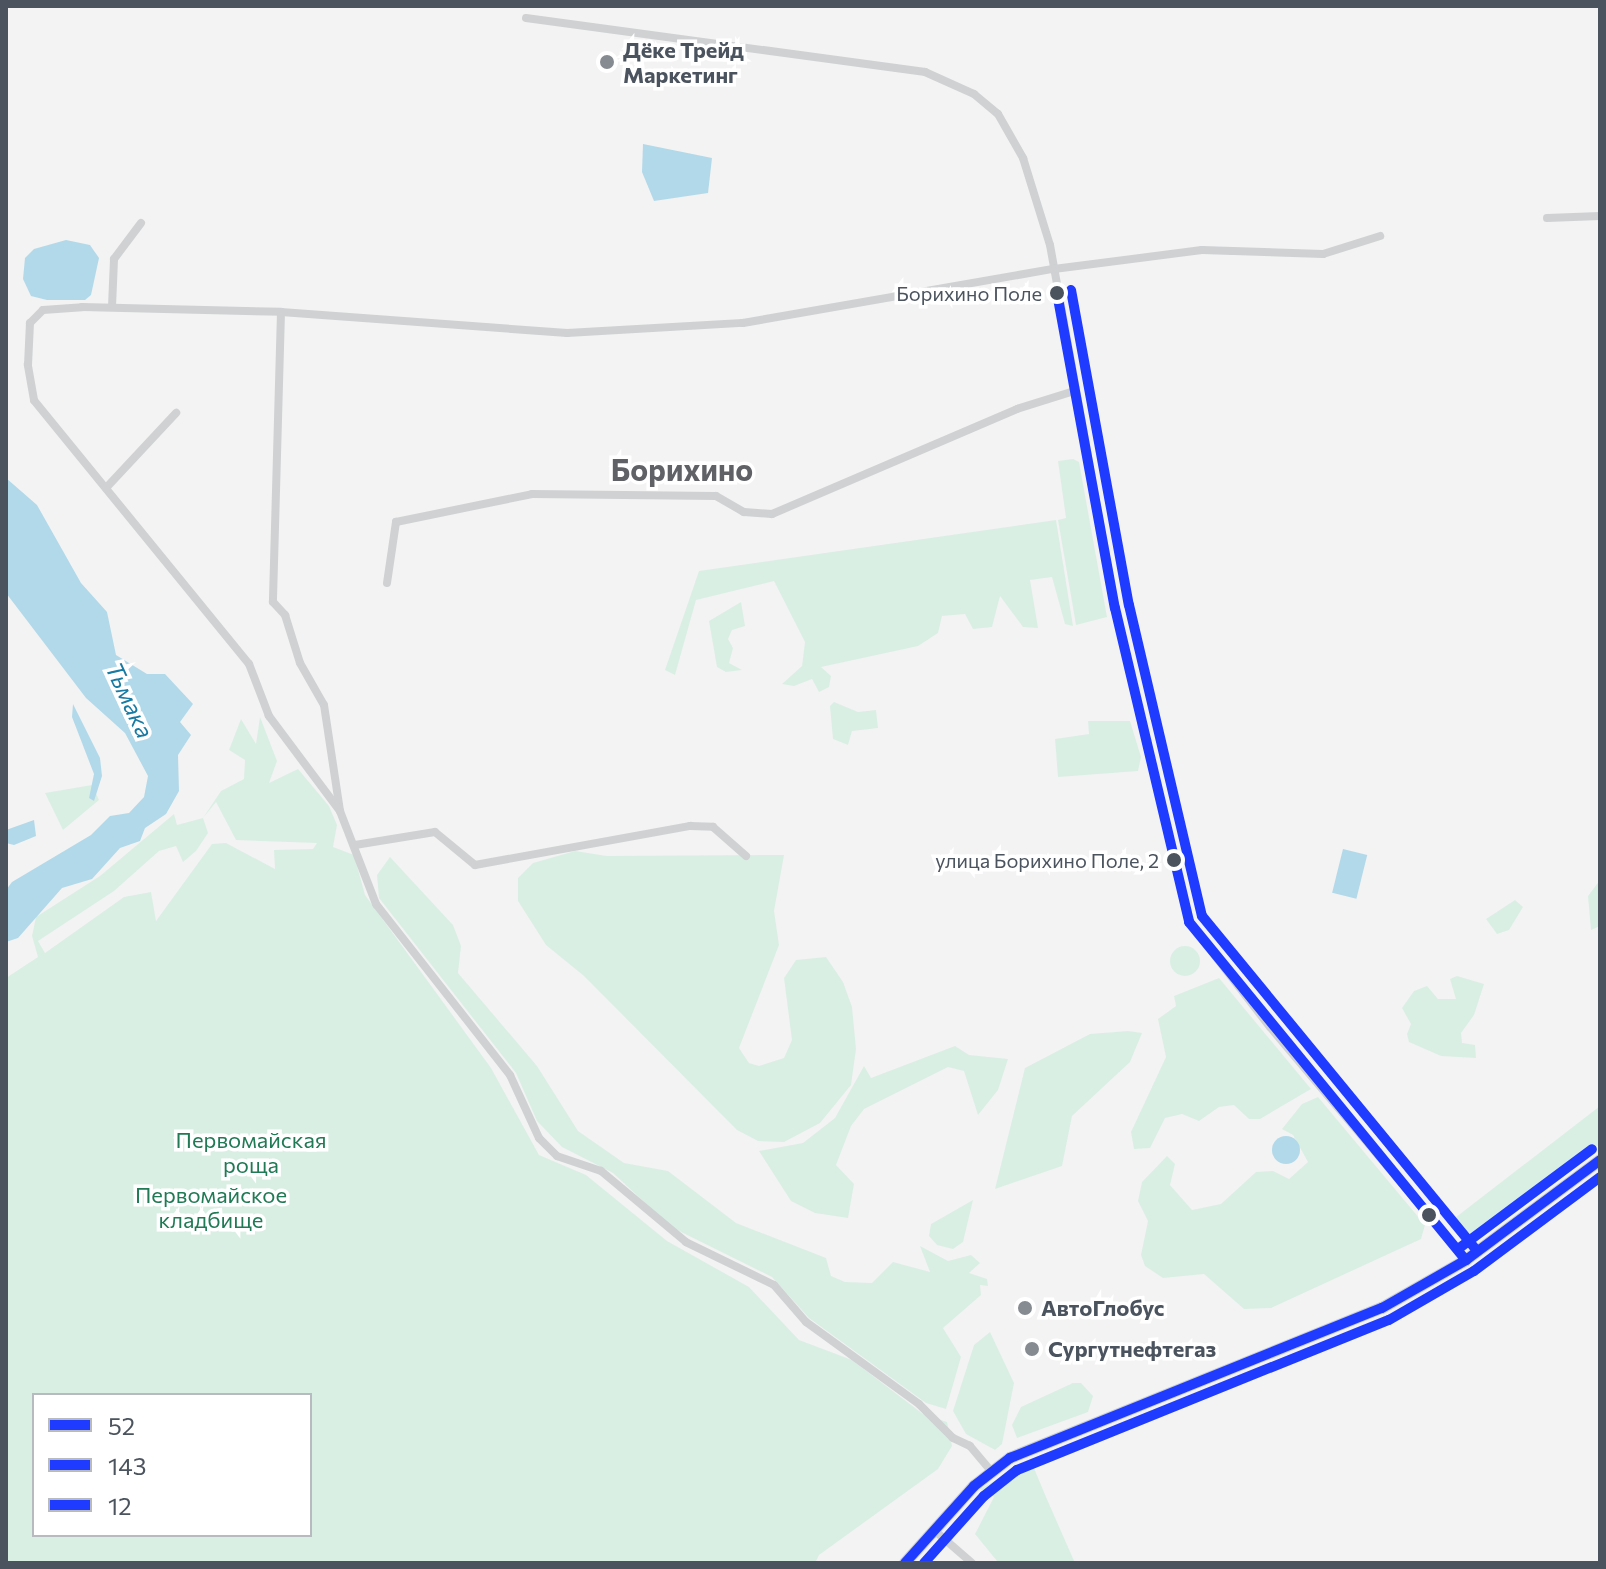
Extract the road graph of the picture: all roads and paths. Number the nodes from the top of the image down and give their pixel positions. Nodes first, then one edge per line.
1 (526, 18) dead end
2 (1600, 216) edge
3 (1547, 218) dead end
4 (141, 223) dead end
5 (1380, 236) dead end
6 (1054, 269) junction
7 (112, 307) junction
8 (281, 312) junction
9 (1074, 391) junction
10 (176, 413) dead end
11 (106, 488) junction
12 (387, 583) dead end
13 (340, 811) junction
14 (355, 845) junction
15 (746, 856) dead end
16 (1600, 1160) edge
17 (1466, 1260) junction
18 (991, 1471) junction
19 (934, 1530) junction
20 (905, 1563) edge
21 (972, 1563) edge

1 - 6 street
2 - 3 street
4 - 7 street
5 - 6 street
6 - 8 street
6 - 9 street
7 - 8 street
7 - 11 street
8 - 13 street
9 - 12 street
9 - 17 street
10 - 11 street
11 - 13 street
13 - 14 street
14 - 15 street
14 - 18 street
16 - 17 main road
17 - 18 main road
18 - 19 main road
19 - 20 main road
19 - 21 street

